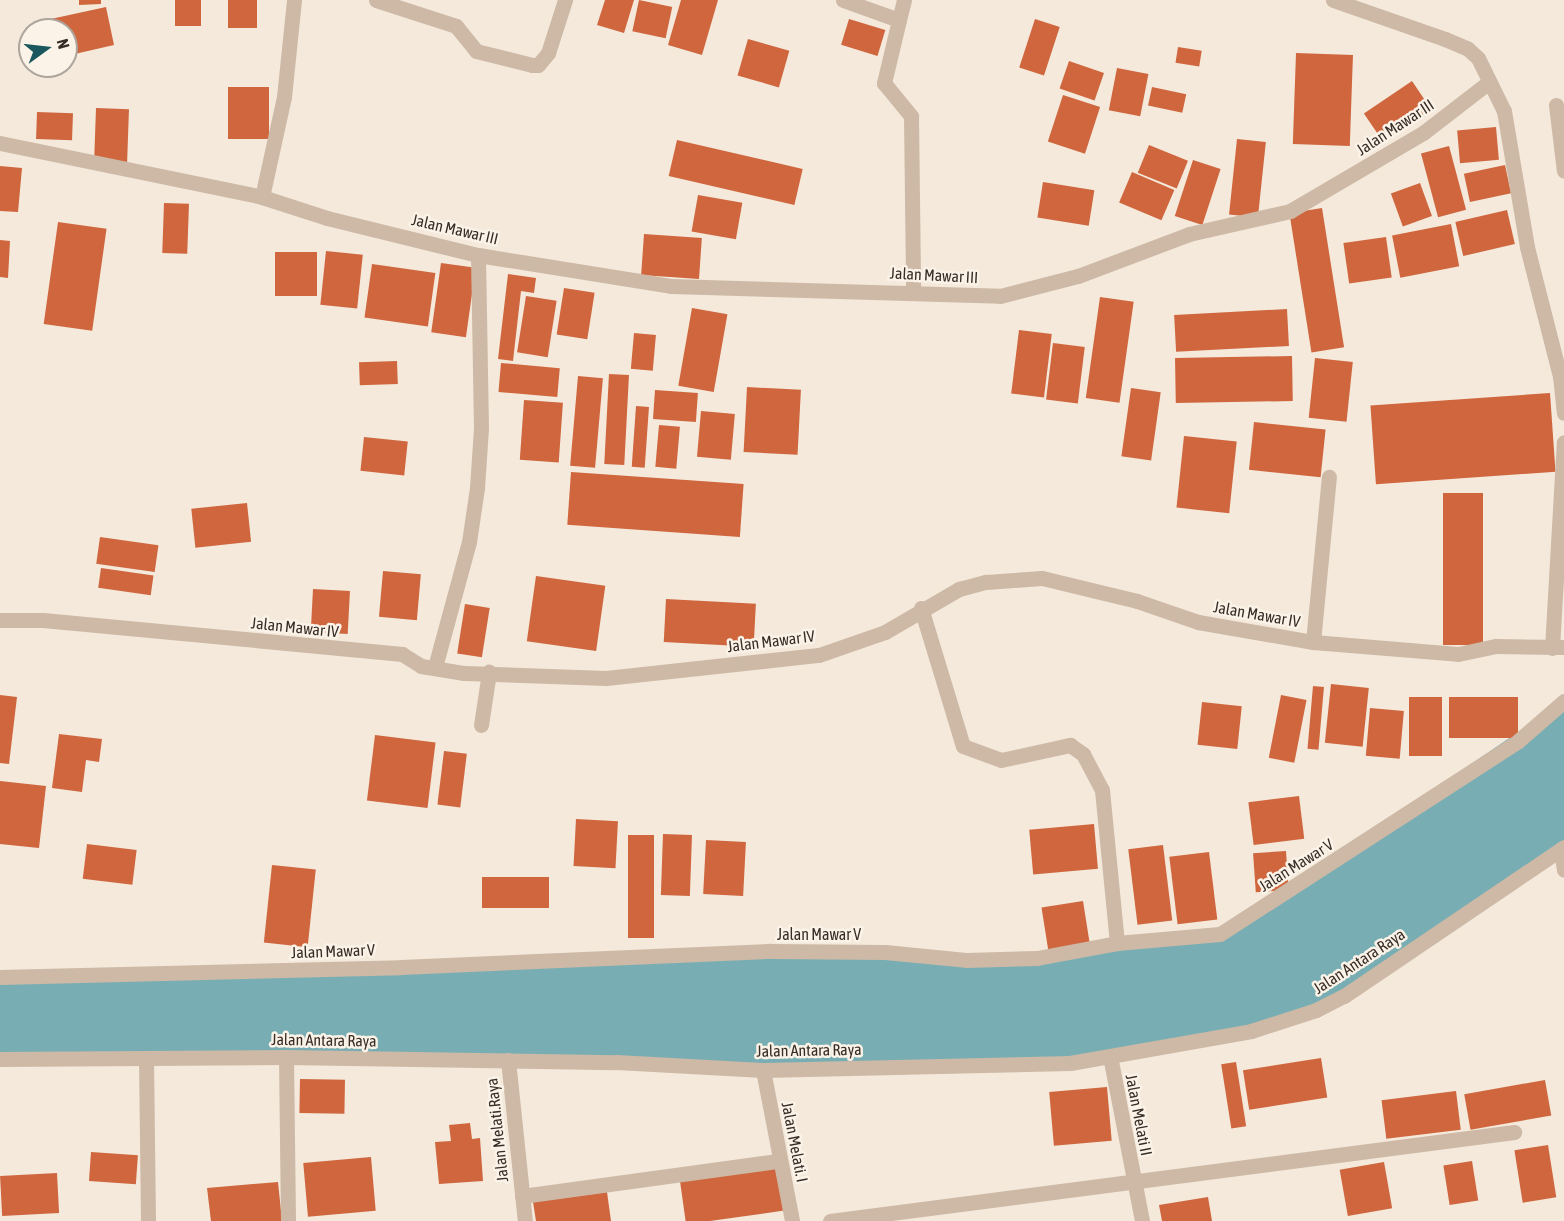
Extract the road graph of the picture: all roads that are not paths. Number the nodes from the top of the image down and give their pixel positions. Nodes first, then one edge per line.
1 (294, 0) edge
2 (376, 0) edge
3 (565, 0) edge
4 (843, 0) edge
5 (904, 0) edge
6 (1333, 0) edge
7 (899, 20) junction
8 (1490, 82) junction
9 (1556, 105) dead end
10 (0, 143) edge
11 (1564, 171) edge
12 (262, 197) junction
13 (478, 255) junction
14 (913, 292) junction
15 (1564, 413) edge
16 (1564, 442) edge
17 (1329, 477) dead end
18 (921, 608) junction
19 (0, 620) edge
20 (1313, 642) junction
21 (1558, 647) edge
22 (435, 668) junction
23 (489, 672) junction
24 (1564, 701) edge
25 (482, 725) dead end
26 (1563, 848) edge
27 (1564, 870) edge
28 (1117, 943) junction
29 (0, 977) edge
30 (1110, 1056) junction
31 (286, 1057) junction
32 (146, 1058) junction
33 (0, 1059) edge
34 (508, 1060) junction
35 (763, 1070) junction
36 (1514, 1132) dead end
37 (779, 1161) junction
38 (1133, 1180) junction
39 (522, 1196) junction
40 (148, 1221) edge
41 (288, 1221) edge
42 (525, 1221) edge
43 (792, 1221) edge
44 (830, 1221) edge
45 (1142, 1221) edge

1 - 12 street
2 - 3 street
4 - 7 street
5 - 7 street
6 - 8 street
7 - 14 street
8 - 14 street, Jalan Mawar III
8 - 15 street
9 - 11 street
10 - 12 street, Jalan Mawar III
12 - 13 street, Jalan Mawar III
13 - 14 street, Jalan Mawar III
13 - 22 street
16 - 21 street
17 - 20 street
18 - 20 street, Jalan Mawar IV
18 - 23 street, Jalan Mawar IV
18 - 28 street
19 - 22 street, Jalan Mawar IV
20 - 21 street, Jalan Mawar IV
22 - 23 street, Jalan Mawar IV
23 - 25 street
24 - 28 street, Jalan Mawar V
26 - 27 street
26 - 30 street, Jalan Antara Raya
28 - 29 street, Jalan Mawar V
30 - 35 street, Jalan Antara Raya
30 - 38 street, Jalan Melati II
31 - 32 street, Jalan Antara Raya
31 - 34 street, Jalan Antara Raya
31 - 41 street
32 - 33 street, Jalan Antara Raya
32 - 40 street
34 - 35 street, Jalan Antara Raya
34 - 39 street, Jalan Melati.Raya
35 - 37 street, Jalan Melati. I
36 - 38 street
37 - 39 street
37 - 43 street, Jalan Melati. I
38 - 44 street
38 - 45 street, Jalan Melati II
39 - 42 street, Jalan Melati.Raya

